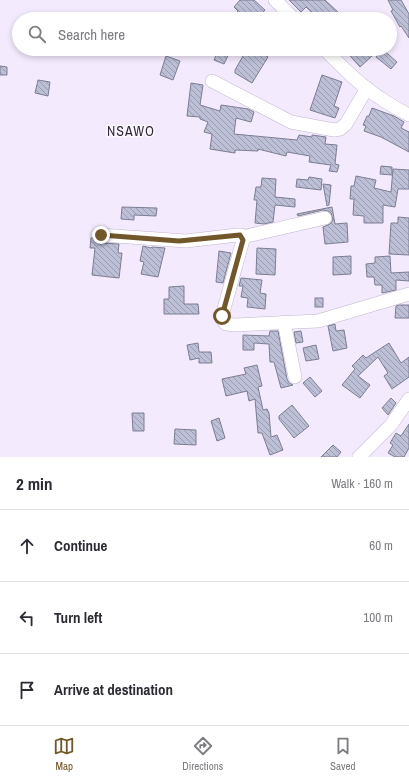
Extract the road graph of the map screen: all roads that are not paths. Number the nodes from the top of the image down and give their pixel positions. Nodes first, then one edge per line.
1 (275, 0) edge
2 (287, 12) edge
3 (332, 56) edge
4 (212, 81) dead end
5 (367, 88) junction
6 (409, 115) edge
7 (325, 218) dead end
8 (101, 235) dead end
9 (242, 237) junction
10 (409, 294) edge
11 (284, 322) junction
12 (295, 377) dead end
13 (409, 399) edge
14 (359, 457) edge

1 - 2 street
3 - 5 street
4 - 5 street
5 - 6 street
7 - 9 street
8 - 9 street
9 - 11 street
10 - 11 street
11 - 12 street
13 - 14 street

